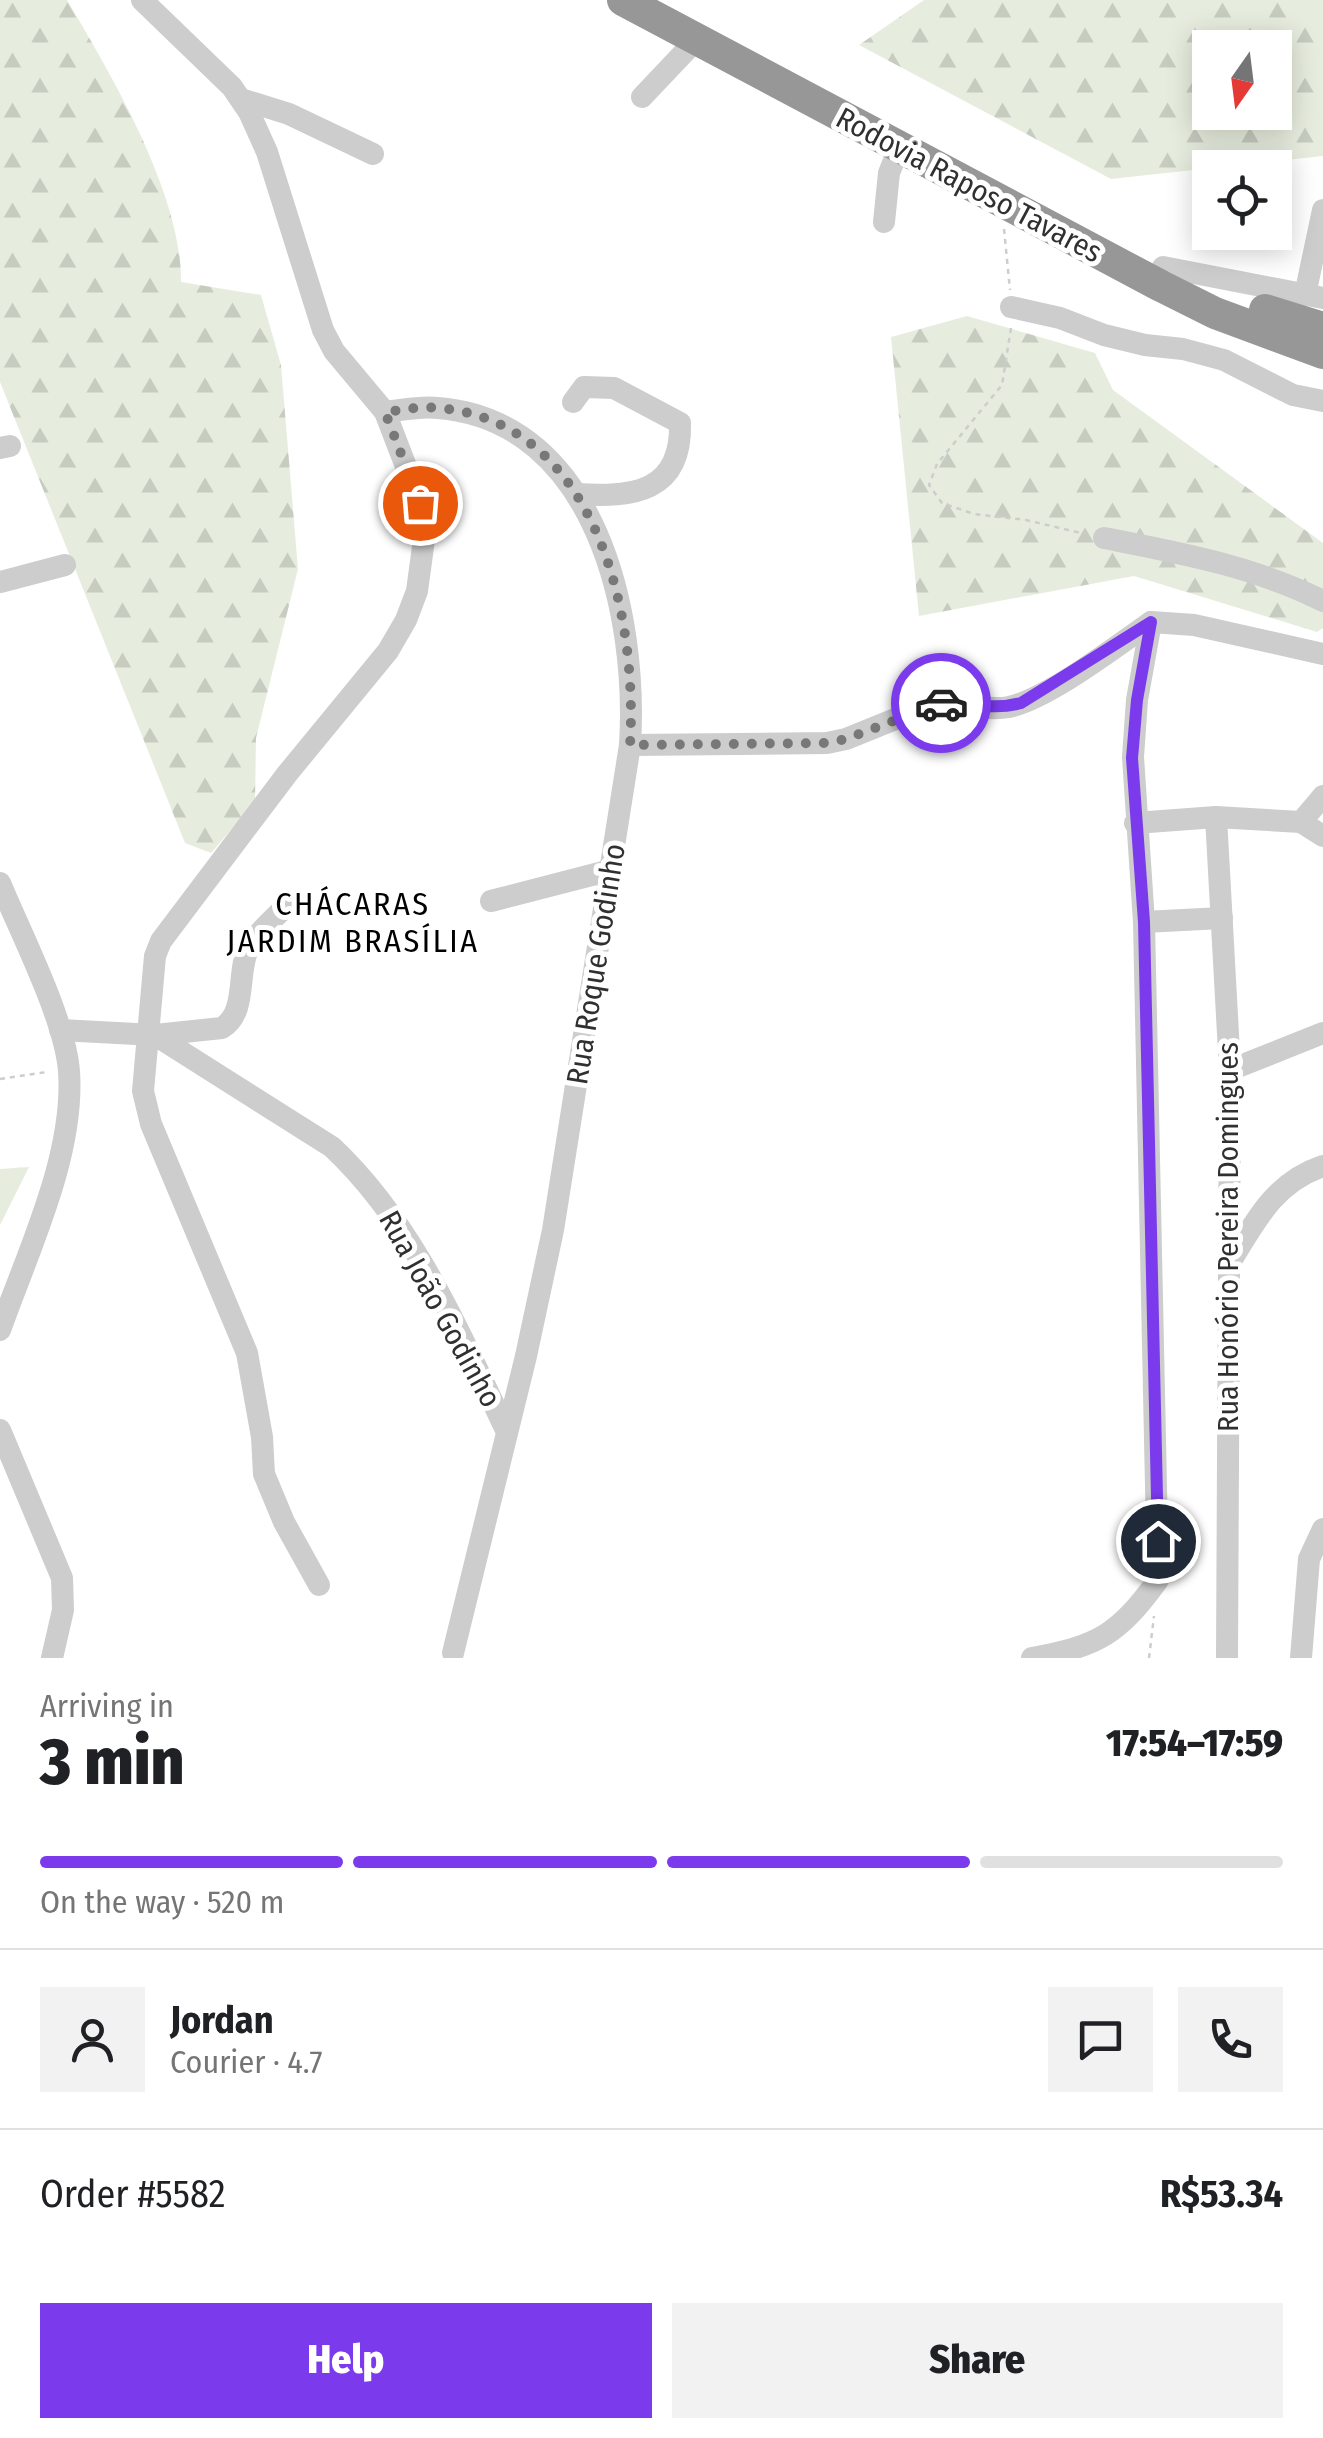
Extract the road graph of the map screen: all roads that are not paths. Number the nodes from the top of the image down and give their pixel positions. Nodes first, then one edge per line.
1 (142, 0) edge
2 (622, 0) edge
3 (664, 0) edge
4 (696, 40) junction
5 (642, 97) dead end
6 (241, 99) junction
7 (899, 148) junction
8 (373, 154) dead end
9 (1323, 210) edge
10 (884, 222) dead end
11 (1163, 267) junction
12 (1314, 297) edge
13 (1010, 307) road end
14 (1323, 328) edge
15 (1323, 353) edge
16 (573, 402) dead end
17 (1323, 402) edge
18 (385, 412) junction
19 (577, 494) junction
20 (1104, 538) road end
21 (64, 565) dead end
22 (0, 582) edge
23 (1323, 602) edge
24 (1151, 622) junction
25 (1323, 654) edge
26 (630, 745) junction
27 (1323, 796) edge
28 (1216, 817) junction
29 (1301, 822) junction
30 (1135, 823) junction
31 (1323, 836) edge
32 (611, 870) junction
33 (0, 883) edge
34 (491, 900) dead end
35 (287, 904) dead end
36 (1222, 918) junction
37 (1144, 922) junction
38 (60, 1030) junction
39 (1323, 1033) edge
40 (151, 1035) junction
41 (1230, 1070) junction
42 (1323, 1166) edge
43 (1230, 1262) junction
44 (0, 1330) edge
45 (0, 1430) edge
46 (508, 1432) junction
47 (1323, 1529) edge
48 (319, 1585) dead end
49 (453, 1653) dead end
50 (52, 1658) edge
51 (1032, 1658) edge
52 (1226, 1658) edge
53 (1300, 1658) edge

1 - 6 street
2 - 4 highway, Rodovia Raposo Tavares
3 - 11 highway, Rodovia Raposo Tavares
4 - 5 street
4 - 7 highway, Rodovia Raposo Tavares
6 - 8 street
6 - 18 street
7 - 10 street
7 - 15 highway, Rodovia Raposo Tavares
9 - 12 street
11 - 12 street
11 - 14 highway, Rodovia Raposo Tavares
13 - 17 street
16 - 19 street
18 - 19 street, Rua Roque Godinho
18 - 40 street
19 - 26 street, Rua Roque Godinho
20 - 23 street
21 - 22 street
24 - 25 street
24 - 26 street
24 - 30 street
26 - 32 street, Rua Roque Godinho
27 - 29 street
28 - 29 street
28 - 30 street
28 - 36 street, Rua Honório Pereira Domingues
29 - 31 street
30 - 37 street
32 - 34 street
32 - 46 street, Rua Roque Godinho
33 - 38 street
35 - 40 street
36 - 37 street
36 - 41 street, Rua Honório Pereira Domingues
37 - 51 street
38 - 40 street, Rua João Godinho
38 - 44 street
39 - 41 street
40 - 46 street, Rua João Godinho
40 - 48 street
41 - 43 street, Rua Honório Pereira Domingues
42 - 43 street
43 - 52 street, Rua Honório Pereira Domingues
45 - 50 street
46 - 49 street, Rua Roque Godinho
47 - 53 street

